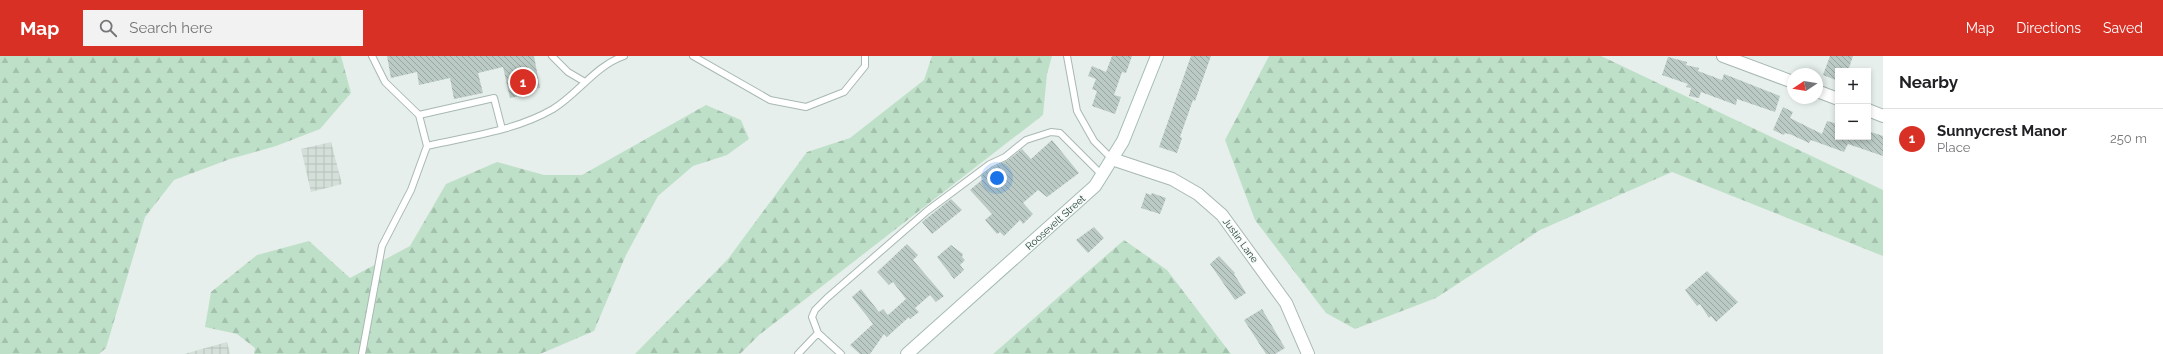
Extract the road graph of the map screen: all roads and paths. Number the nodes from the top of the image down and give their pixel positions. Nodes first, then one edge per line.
1 (372, 56) edge
2 (552, 56) edge
3 (624, 56) edge
4 (693, 56) edge
5 (865, 56) edge
6 (1067, 56) edge
7 (1157, 56) edge
8 (1723, 56) edge
9 (609, 58) edge
10 (1787, 80) edge
11 (585, 82) junction
12 (1823, 93) edge
13 (1835, 98) edge
14 (1871, 111) edge
15 (419, 115) junction
16 (1883, 116) edge
17 (502, 129) junction
18 (427, 146) junction
19 (1112, 159) junction
20 (1102, 175) junction
21 (818, 333) junction
22 (362, 354) edge
23 (798, 354) edge
24 (841, 354) edge
25 (907, 354) edge
26 (1308, 354) edge

1 - 15 lane
2 - 11 lane
3 - 9 lane
4 - 5 lane
6 - 19 lane
7 - 19 street, Roosevelt Street
8 - 10 street
9 - 11 lane
11 - 17 lane
12 - 13 street
14 - 16 street
15 - 17 lane
15 - 18 lane
17 - 18 lane
18 - 22 lane
19 - 20 street, Roosevelt Street
19 - 26 street, Justin Lane
20 - 21 lane
20 - 25 street, Roosevelt Street
21 - 23 lane
21 - 24 lane

